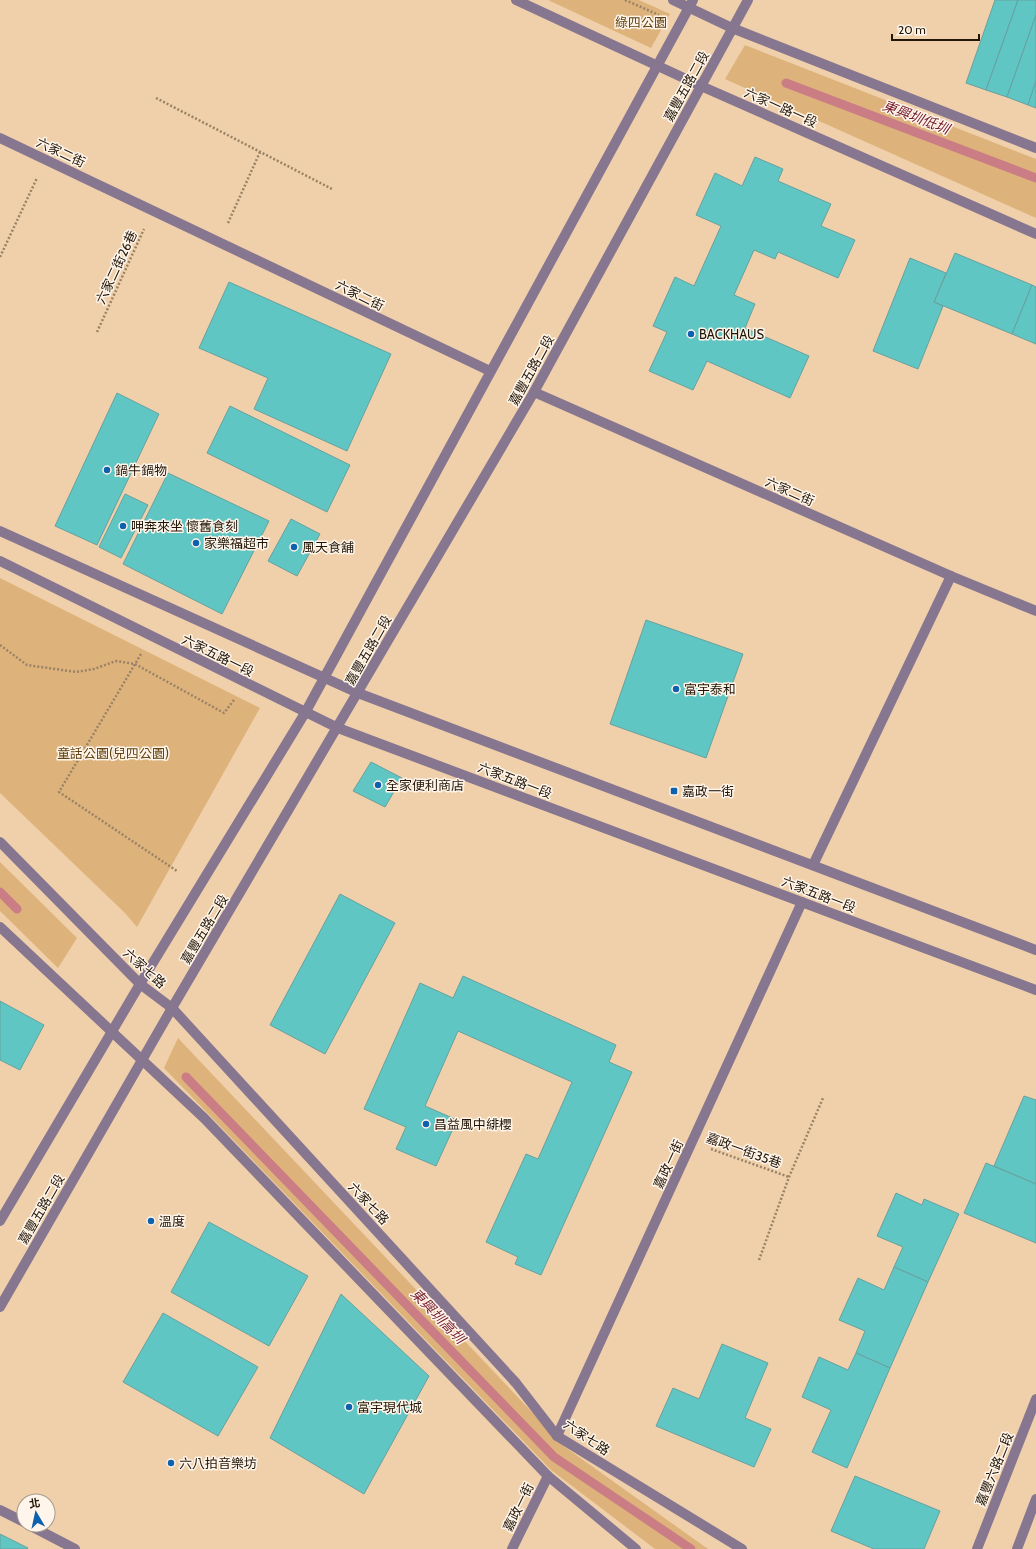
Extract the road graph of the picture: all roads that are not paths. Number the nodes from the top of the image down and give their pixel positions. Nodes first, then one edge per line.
1 (516, 0) edge
2 (673, 0) edge
3 (748, 0) edge
4 (690, 4) edge
5 (732, 28) junction
6 (657, 65) junction
7 (700, 86) junction
8 (0, 138) edge
9 (1036, 148) edge
10 (1036, 234) edge
11 (490, 371) junction
12 (534, 392) junction
13 (0, 531) edge
14 (0, 561) edge
15 (951, 576) junction
16 (1036, 611) edge
17 (324, 678) junction
18 (358, 693) junction
19 (305, 713) junction
20 (338, 728) junction
21 (0, 842) edge
22 (813, 865) junction
23 (802, 902) junction
24 (0, 927) edge
25 (1036, 950) edge
26 (140, 984) junction
27 (1036, 990) edge
28 (172, 1008) junction
29 (111, 1033) junction
30 (142, 1061) junction
31 (0, 1221) edge
32 (0, 1307) edge
33 (1036, 1399) edge
34 (557, 1436) junction
35 (548, 1476) junction
36 (1036, 1499) edge
37 (0, 1510) edge
38 (16, 1518) edge
39 (44, 1533) edge
40 (74, 1549) edge
41 (512, 1549) edge
42 (636, 1549) edge
43 (742, 1549) edge
44 (976, 1549) edge
45 (1017, 1549) edge

1 - 6 street, 六家一路一段
2 - 4 street
3 - 5 street, 嘉豐五路二段
4 - 5 street
4 - 6 street, 嘉豐五路二段
5 - 7 street, 嘉豐五路二段
5 - 9 street
6 - 7 street, 六家一路一段
6 - 11 street, 嘉豐五路二段
7 - 10 street, 六家一路一段
7 - 12 street, 嘉豐五路二段
8 - 11 street, 六家二街
11 - 17 street, 嘉豐五路二段
12 - 15 street, 六家二街
12 - 18 street, 嘉豐五路二段
13 - 17 street, 六家五路一段
14 - 19 street, 六家五路一段
15 - 16 street, 六家二街
15 - 22 street
17 - 18 street, 六家五路一段
17 - 19 street, 嘉豐五路二段
18 - 20 street, 嘉豐五路二段
18 - 22 street, 六家五路一段
19 - 20 street, 六家五路一段
19 - 26 street, 嘉豐五路二段
20 - 23 street, 六家五路一段
20 - 28 street, 嘉豐五路二段
21 - 26 street, 六家七路
22 - 25 street, 六家五路一段
23 - 27 street, 六家五路一段
23 - 34 street, 嘉政一街
24 - 29 street
26 - 28 street, 六家七路
26 - 29 street, 嘉豐五路二段
28 - 30 street, 嘉豐五路二段
28 - 34 street, 六家七路
29 - 30 street
29 - 31 street, 嘉豐五路二段
30 - 32 street, 嘉豐五路二段
30 - 35 street
33 - 44 street, 嘉豐六路二段
34 - 43 street, 六家七路
35 - 41 street, 嘉政一街
35 - 42 street
36 - 45 street
37 - 38 street
39 - 40 street

